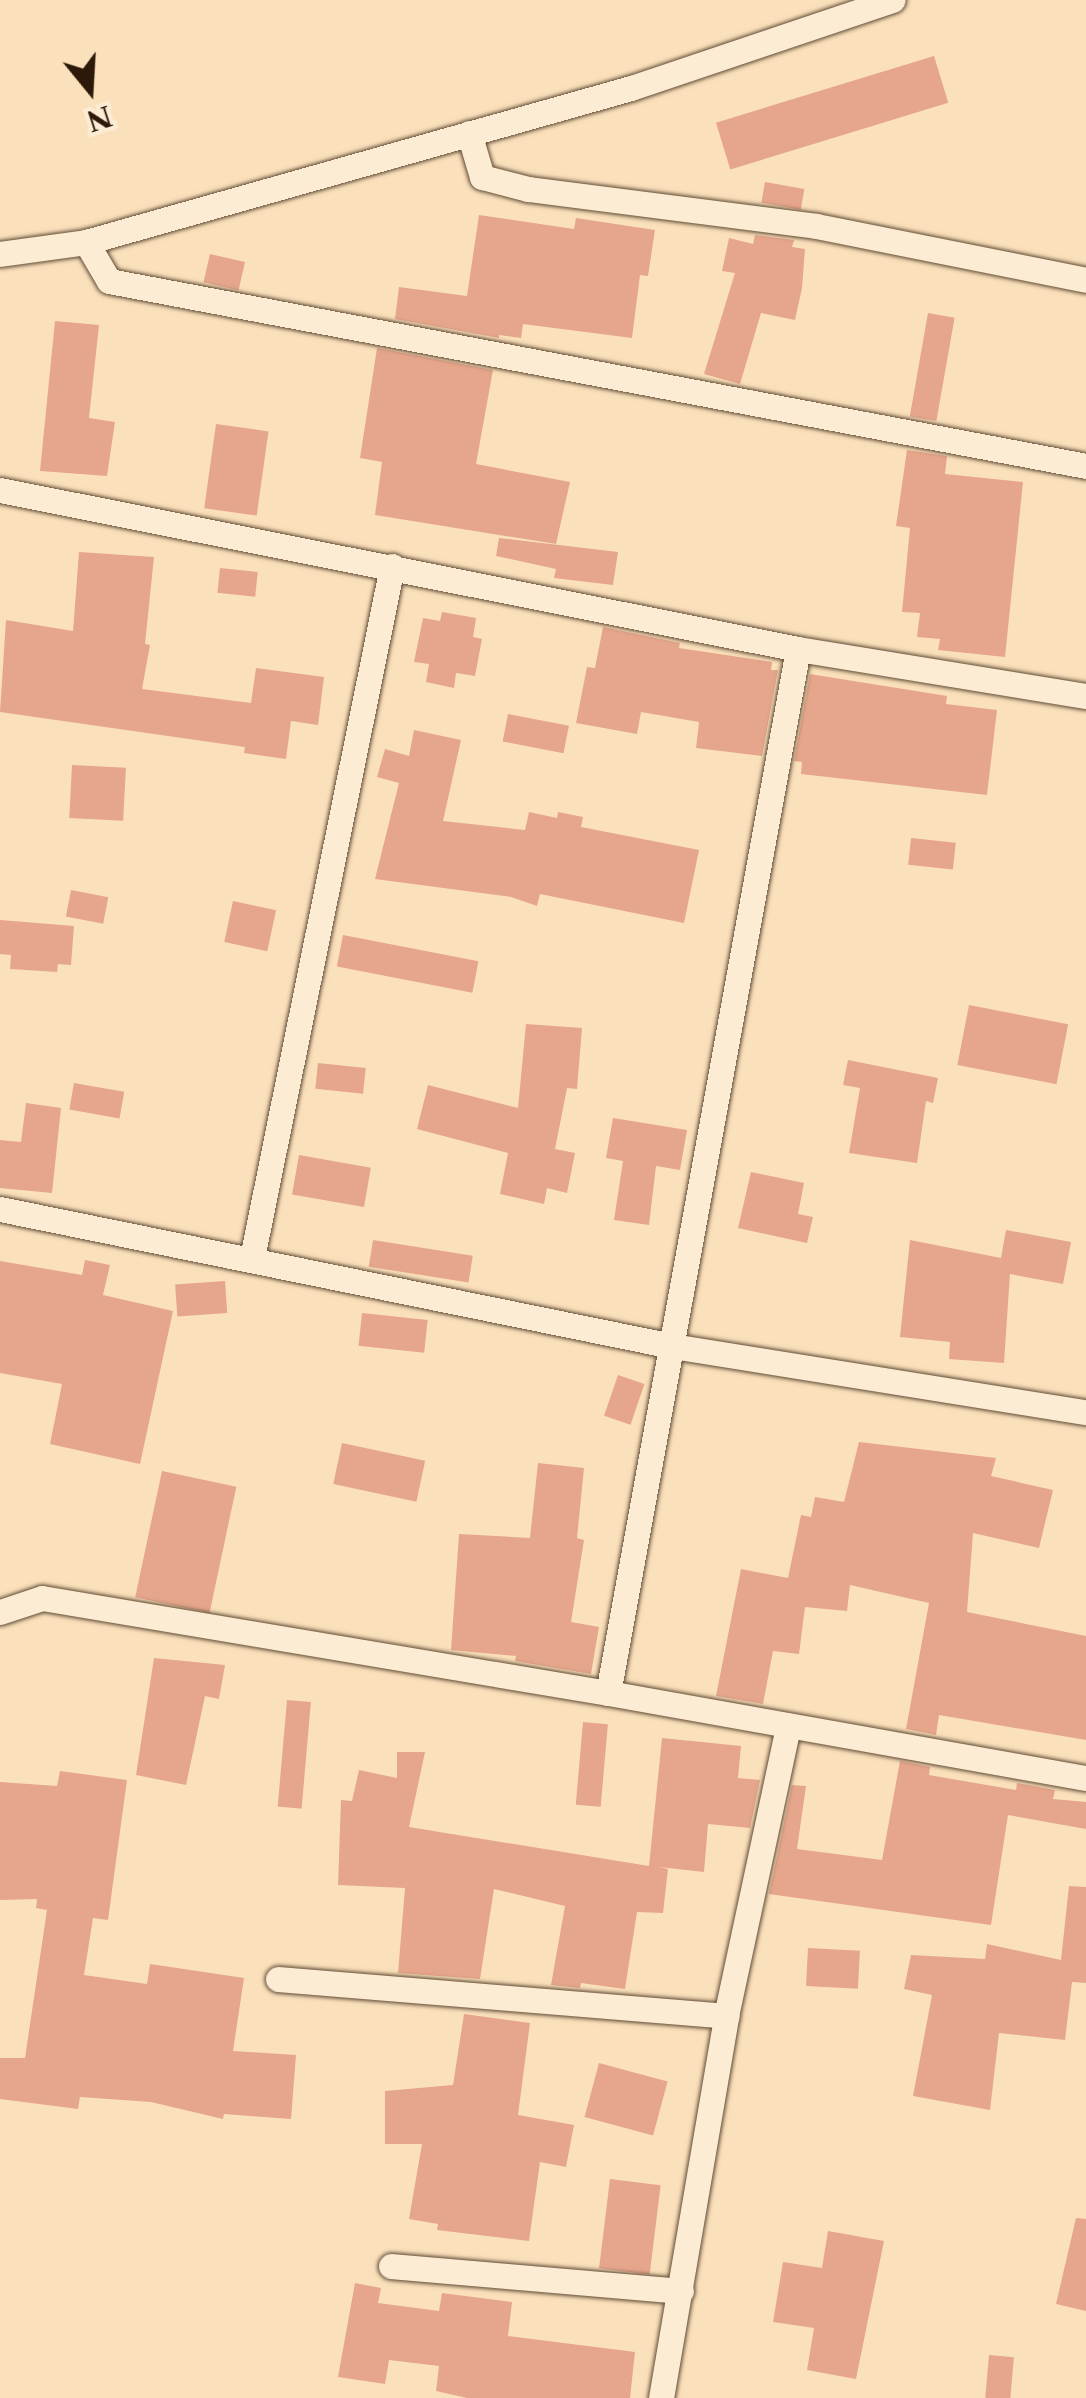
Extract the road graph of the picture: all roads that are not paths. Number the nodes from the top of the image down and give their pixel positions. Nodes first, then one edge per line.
1 (893, 0) edge
2 (469, 133) junction
3 (86, 242) junction
4 (0, 254) edge
5 (1086, 280) edge
6 (1086, 466) edge
7 (0, 490) edge
8 (392, 566) junction
9 (798, 649) junction
10 (1086, 696) edge
11 (0, 1210) edge
12 (252, 1258) junction
13 (672, 1346) junction
14 (1086, 1412) edge
15 (0, 1612) edge
16 (608, 1693) junction
17 (788, 1726) junction
18 (1086, 1778) edge
19 (278, 1979) dead end
20 (726, 2016) junction
21 (391, 2266) dead end
22 (681, 2291) junction
23 (662, 2398) edge

1 - 2 street
2 - 3 street
2 - 5 street
3 - 4 street
3 - 6 street
7 - 8 street
8 - 9 street
8 - 12 street
9 - 10 street
9 - 13 street
11 - 12 street
12 - 13 street
13 - 14 street
13 - 16 street
15 - 16 street
16 - 17 street
17 - 18 street
17 - 20 street
19 - 20 street
20 - 22 street
21 - 22 street
22 - 23 street

